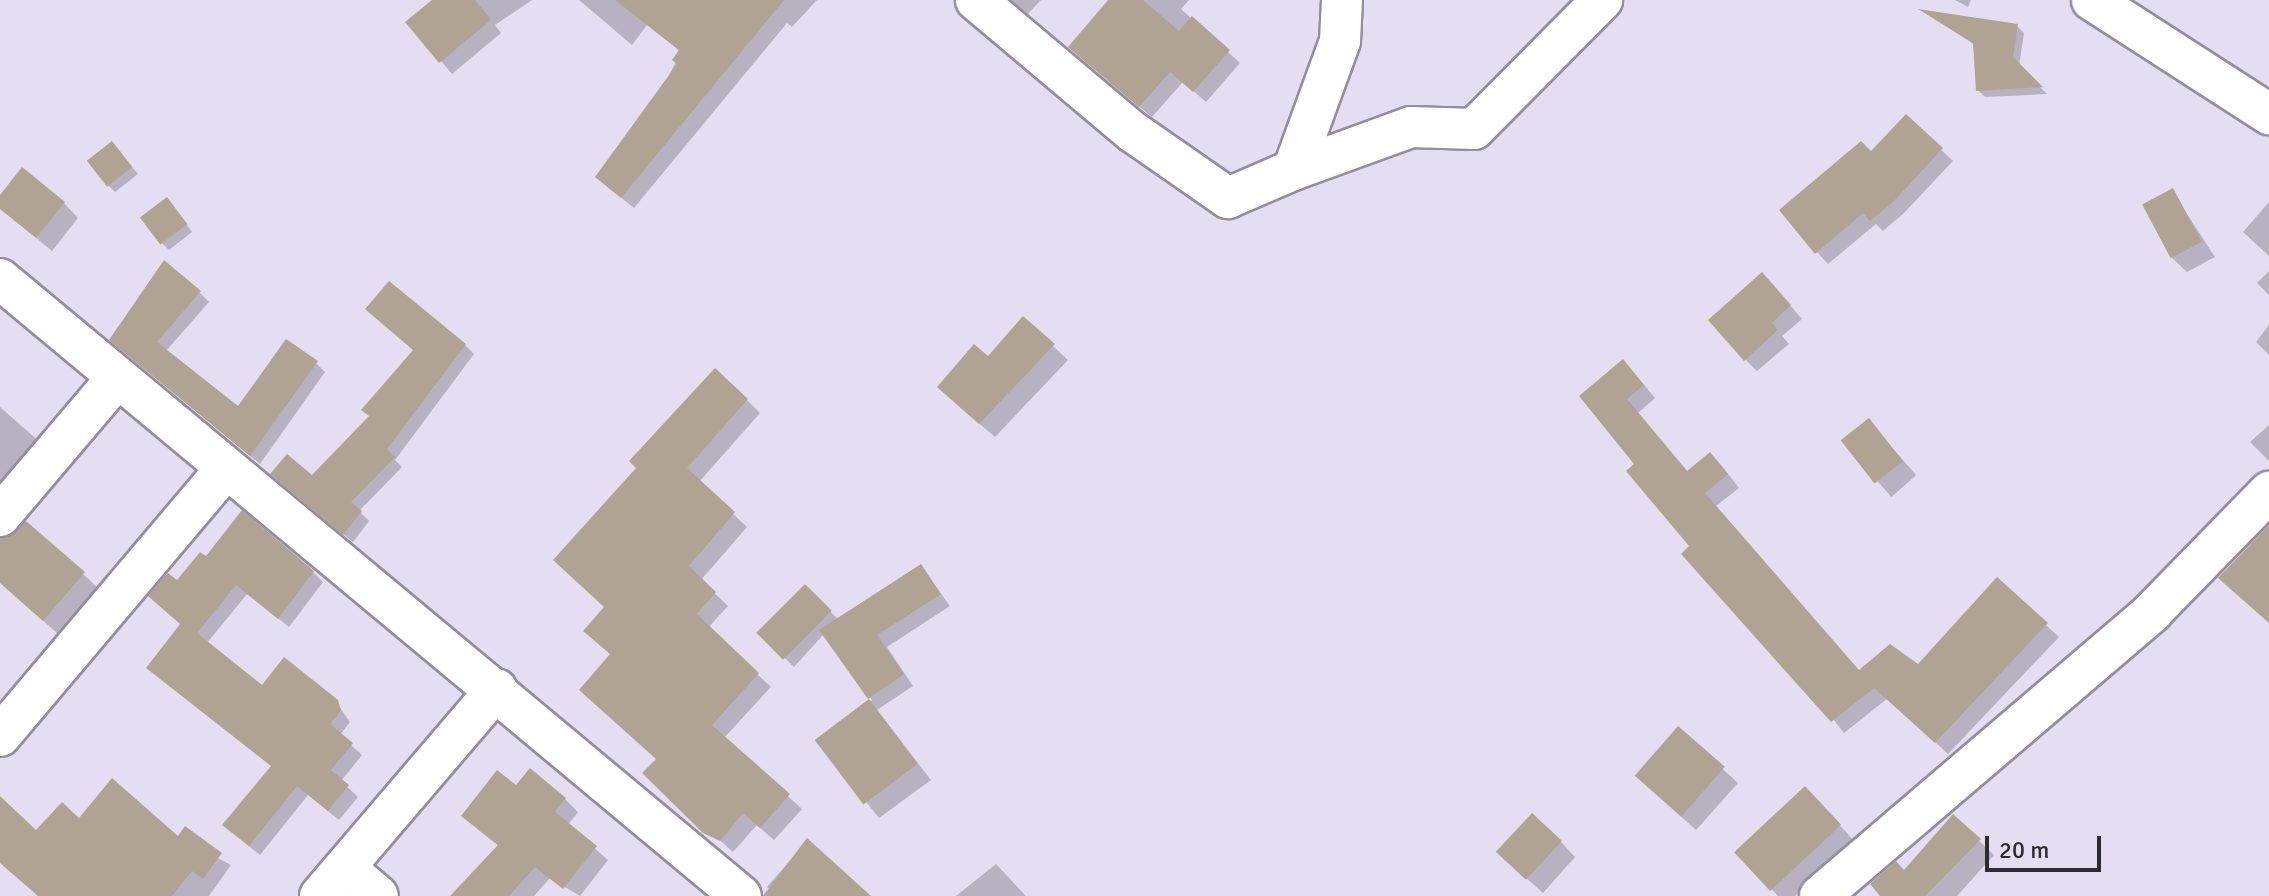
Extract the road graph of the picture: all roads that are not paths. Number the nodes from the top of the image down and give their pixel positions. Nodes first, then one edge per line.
1 (976, 0) edge
2 (1342, 0) edge
3 (1602, 0) edge
4 (2092, 0) edge
5 (2269, 114) edge
6 (1293, 170) junction
7 (0, 279) edge
8 (117, 378) junction
9 (226, 469) junction
10 (2269, 492) edge
11 (0, 516) edge
12 (497, 689) junction
13 (0, 736) edge
14 (332, 882) edge
15 (378, 896) edge
16 (741, 896) edge
17 (1820, 896) edge

1 - 6 street
2 - 6 street
3 - 6 street
4 - 5 street
7 - 8 street
8 - 9 street
8 - 11 street
9 - 12 street
9 - 13 street
10 - 17 street
12 - 14 street
12 - 16 street
14 - 15 street

